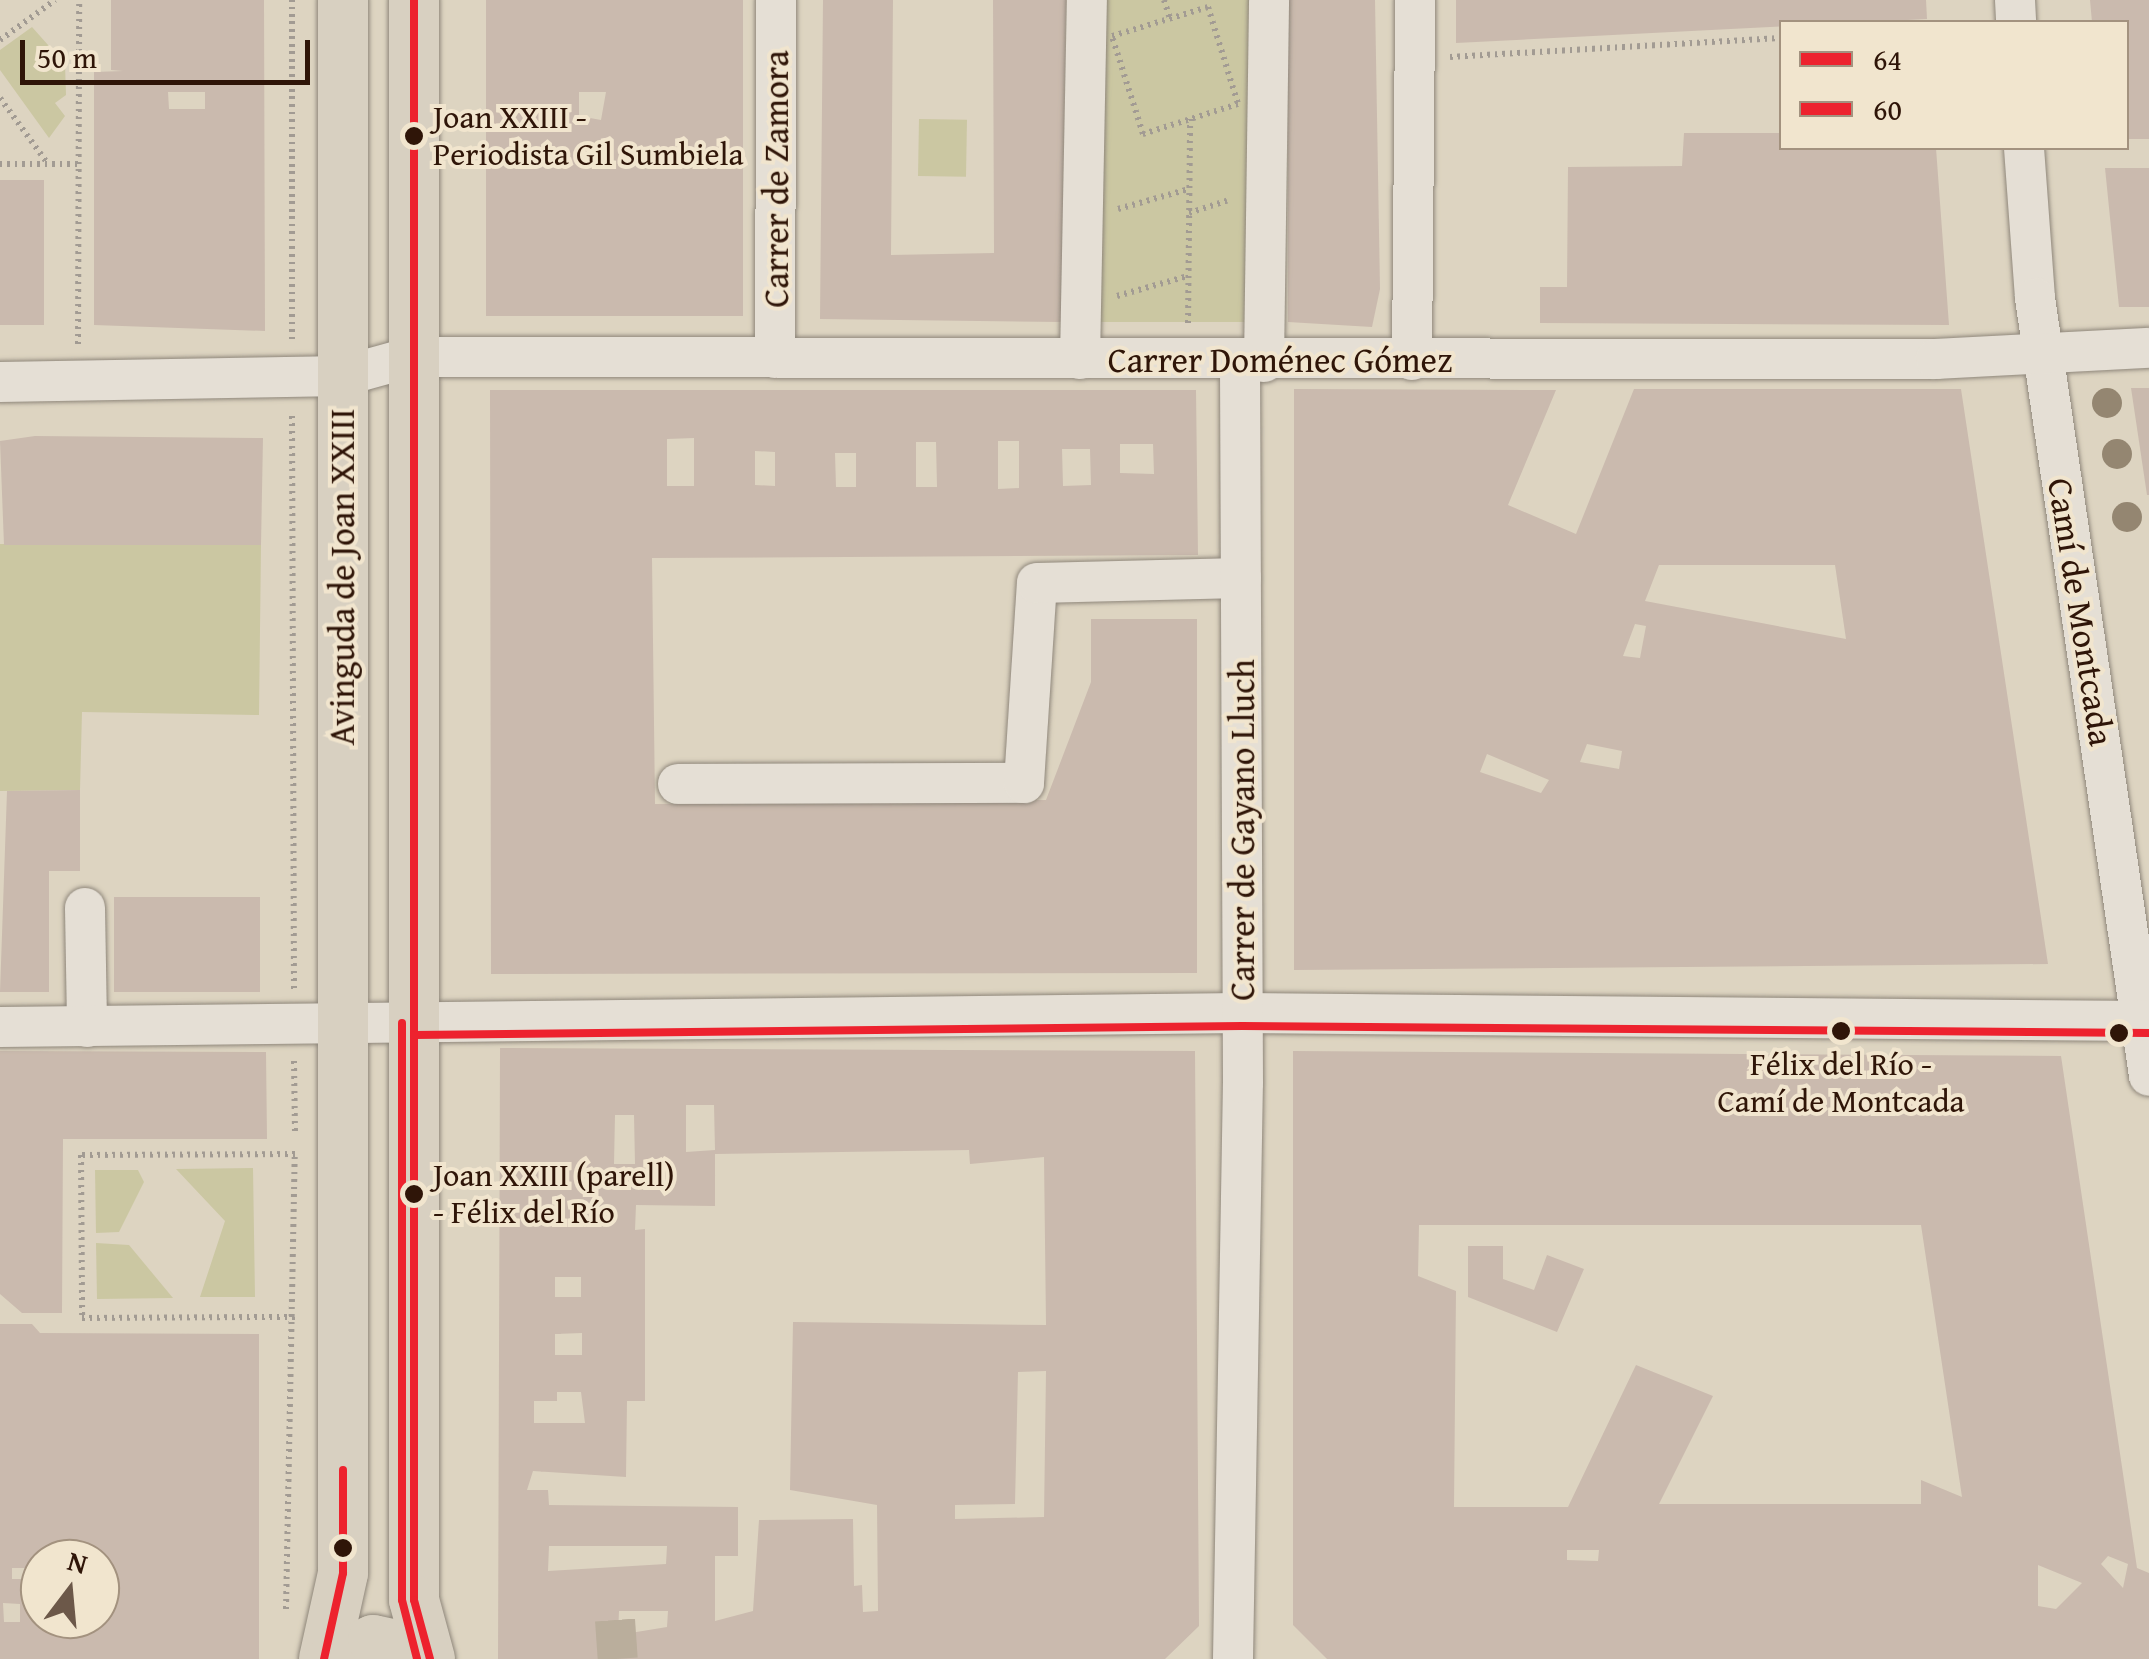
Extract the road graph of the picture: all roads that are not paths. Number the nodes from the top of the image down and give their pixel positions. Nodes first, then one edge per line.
1 (343, 0) edge
2 (414, 0) edge
3 (776, 0) edge
4 (1087, 0) edge
5 (1269, 0) edge
6 (1415, 0) edge
7 (2024, 150) edge
8 (2149, 348) edge
9 (2043, 356) junction
10 (411, 357) junction
11 (775, 358) junction
12 (1080, 358) junction
13 (1412, 360) junction
14 (1252, 362) junction
15 (344, 376) junction
16 (0, 382) edge
17 (1241, 578) junction
18 (678, 784) dead end
19 (85, 908) dead end
20 (1242, 1013) junction
21 (2144, 1021) edge
22 (414, 1024) junction
23 (340, 1025) junction
24 (0, 1026) edge
25 (87, 1027) junction
26 (2149, 1076) edge
27 (427, 1655) edge
28 (324, 1659) edge
29 (332, 1659) edge
30 (1233, 1659) edge

1 - 15 main road, Avinguda de Joan XXIII
2 - 10 main road, Avinguda de Joan XXIII
3 - 11 street, Carrer de Zamora
4 - 12 street
5 - 14 street, Carrer de Gayano Lluch
6 - 13 street
7 - 9 street, Camí de Montcada
8 - 9 street, Carrer Doménec Gómez
9 - 13 street, Carrer Doménec Gómez
9 - 21 street, Camí de Montcada
10 - 11 street, Carrer Doménec Gómez
10 - 15 street, Carrer Doménec Gómez
10 - 22 main road, Avinguda de Joan XXIII
11 - 12 street, Carrer Doménec Gómez
12 - 14 street, Carrer Doménec Gómez
13 - 14 street, Carrer Doménec Gómez
14 - 17 street, Carrer de Gayano Lluch
15 - 16 street, Carrer Doménec Gómez
15 - 23 main road, Avinguda de Joan XXIII
17 - 18 street
17 - 20 street, Carrer de Gayano Lluch
19 - 25 street
20 - 21 street
20 - 22 street
20 - 30 street, Carrer de Gayano Lluch
21 - 26 street, Camí de Montcada
22 - 23 street
22 - 27 main road, Avinguda de Joan XXIII
23 - 25 street
23 - 28 main road, Avinguda de Joan XXIII
24 - 25 street
27 - 29 main road

